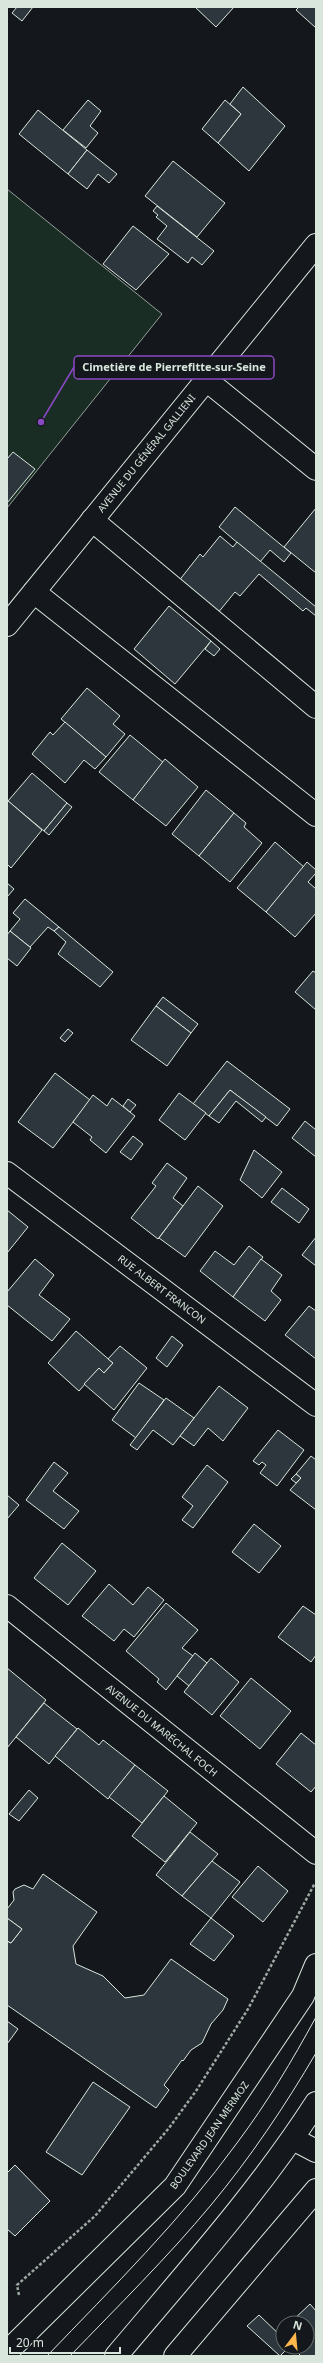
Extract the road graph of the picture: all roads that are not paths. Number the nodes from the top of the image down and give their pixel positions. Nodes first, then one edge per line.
1 (316, 245) edge
2 (205, 380) junction
3 (316, 469) edge
4 (92, 520) junction
5 (34, 592) junction
6 (7, 625) edge
7 (316, 706) edge
8 (316, 815) edge
9 (7, 1173) edge
10 (316, 1405) edge
11 (7, 1606) edge
12 (316, 1853) edge
13 (316, 1965) edge
14 (316, 2103) edge
15 (293, 2139) junction
16 (316, 2151) edge
17 (316, 2190) edge
18 (7, 2352) edge
19 (116, 2356) edge
20 (174, 2356) edge

1 - 2 street, AVENUE DU GÉNÉRAL GALLIENI
2 - 3 street
2 - 4 street, AVENUE DU GÉNÉRAL GALLIENI
4 - 5 street, AVENUE DU GÉNÉRAL GALLIENI
4 - 7 street
5 - 6 street, AVENUE DU GÉNÉRAL GALLIENI
5 - 8 street
9 - 10 street, RUE ALBERT FRANCON
11 - 12 street, AVENUE DU MARÉCHAL FOCH
13 - 18 street, BOULEVARD JEAN MERMOZ
14 - 15 street
15 - 16 street
15 - 19 street
17 - 20 street

